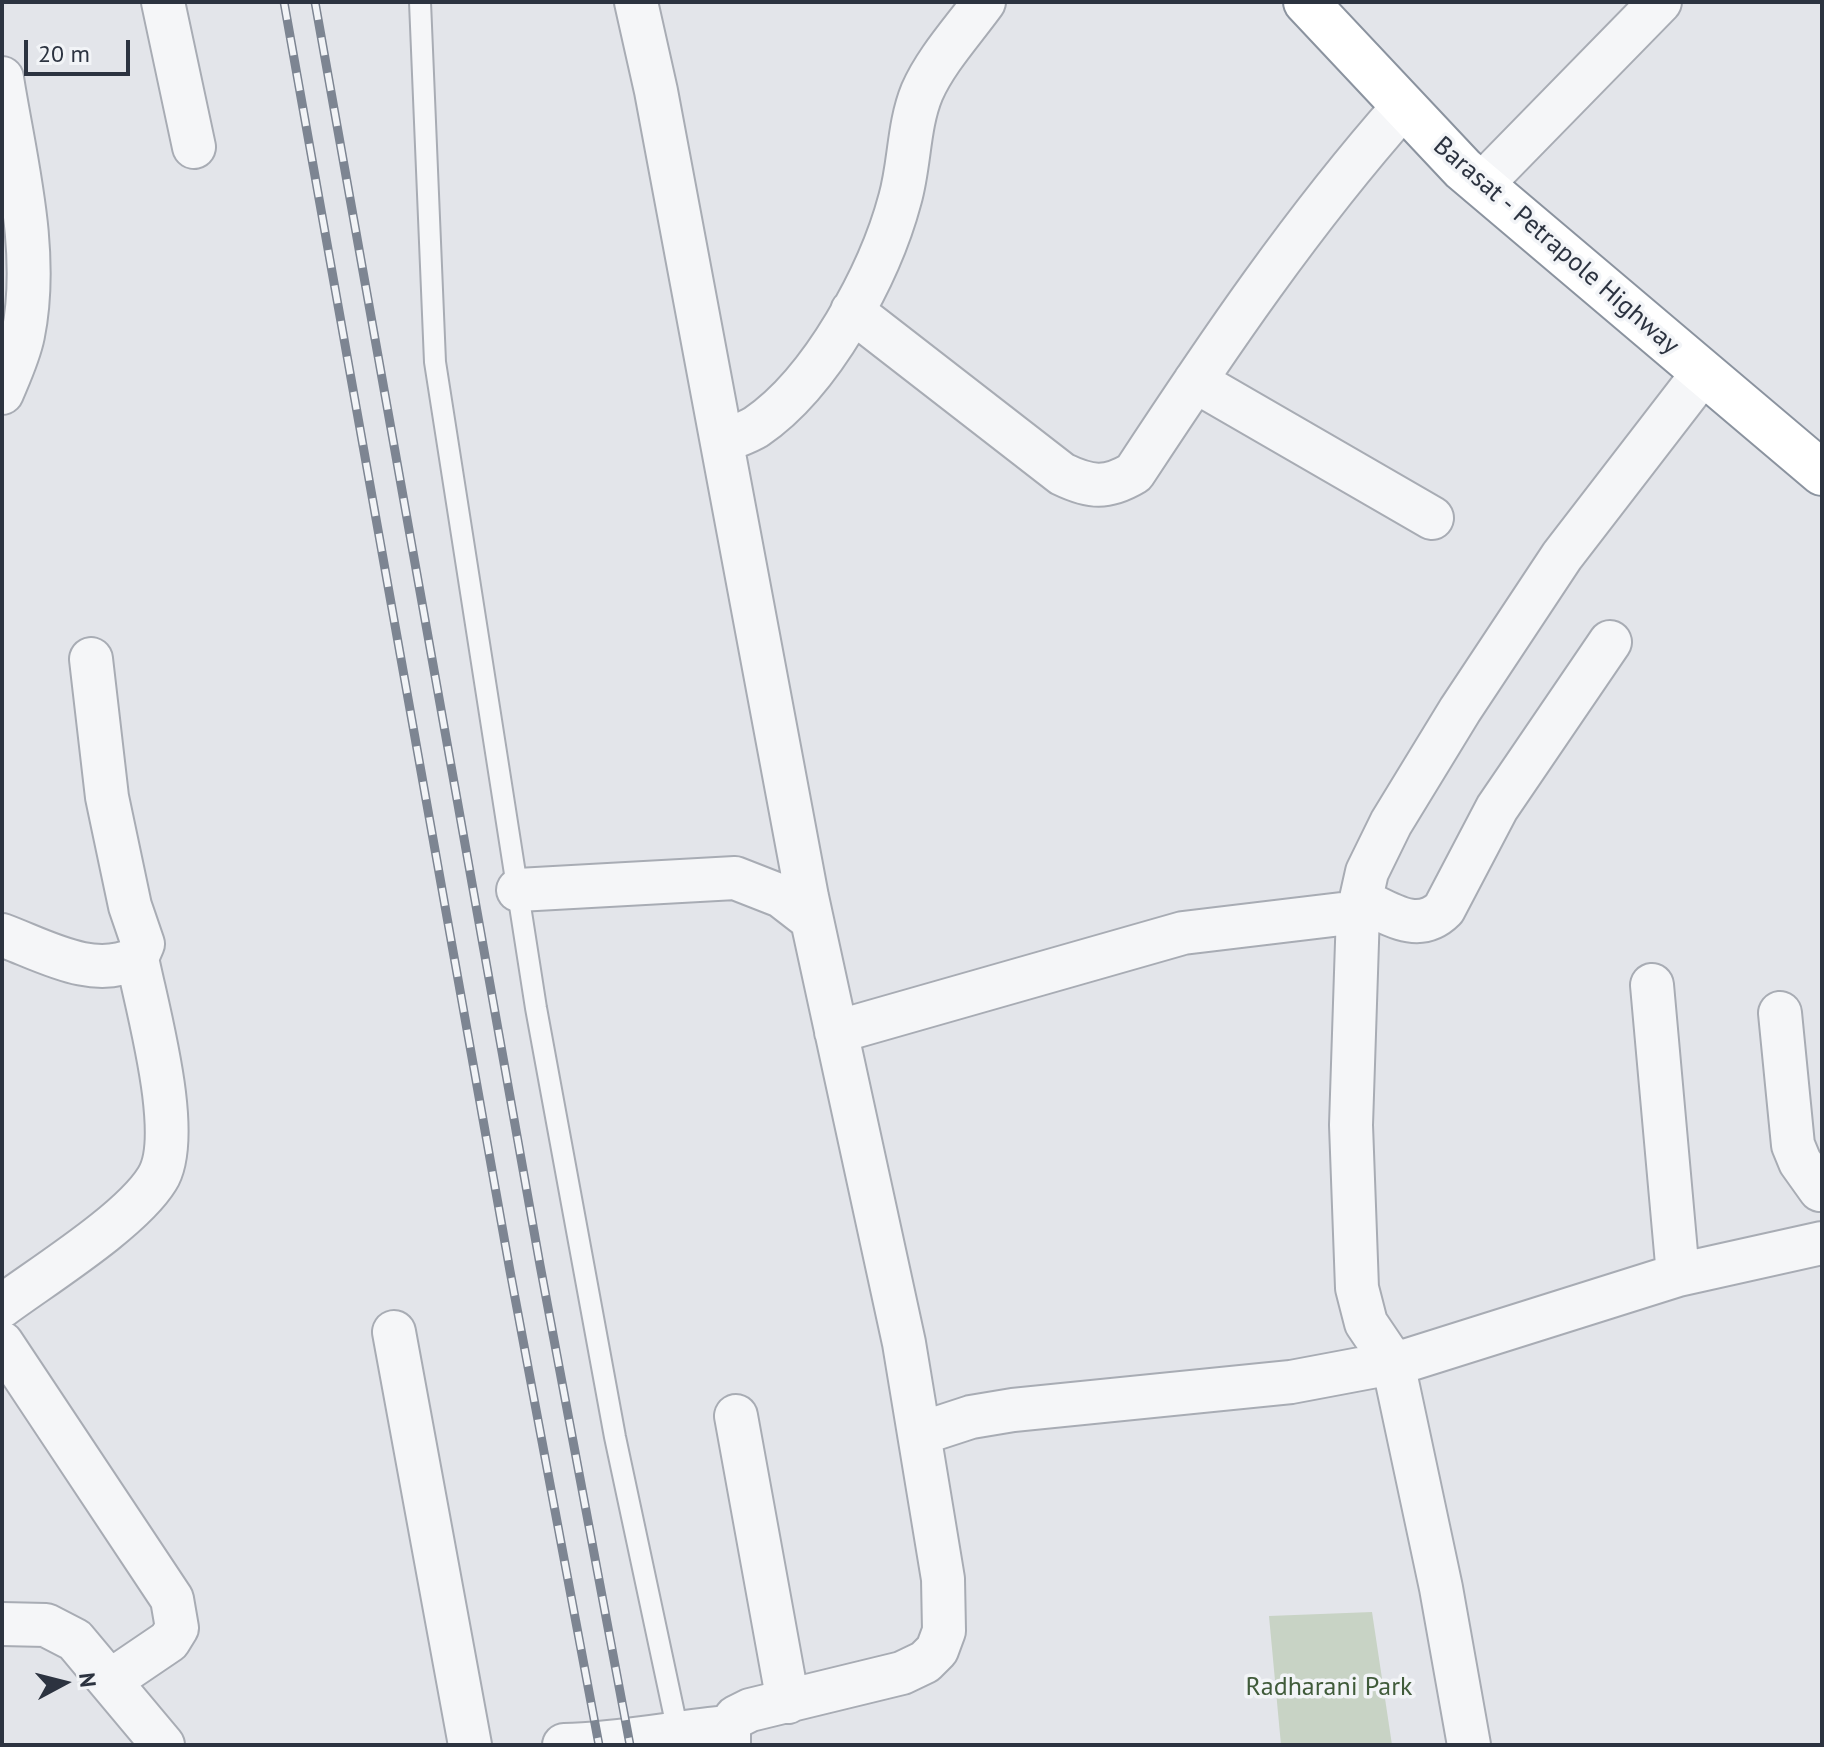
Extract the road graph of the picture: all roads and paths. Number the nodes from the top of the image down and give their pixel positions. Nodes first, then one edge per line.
1 (163, 2) edge
2 (420, 2) edge
3 (636, 2) edge
4 (984, 2) edge
5 (1306, 2) edge
6 (1660, 2) edge
7 (2, 78) edge
8 (1403, 107) junction
9 (194, 147) dead end
10 (1481, 185) junction
11 (14, 221) edge
12 (852, 311) junction
13 (1703, 373) junction
14 (1195, 381) junction
15 (2, 393) edge
16 (723, 442) junction
17 (1822, 473) edge
18 (1432, 518) dead end
19 (1610, 642) dead end
20 (91, 659) dead end
21 (518, 890) junction
22 (1360, 906) junction
23 (812, 920) junction
24 (2, 935) edge
25 (137, 958) junction
26 (1652, 985) dead end
27 (1780, 1013) dead end
28 (836, 1032) junction
29 (1821, 1180) edge
30 (1822, 1243) edge
31 (1678, 1275) junction
32 (2, 1306) edge
33 (394, 1332) dead end
34 (2, 1343) edge
35 (1393, 1363) junction
36 (736, 1416) dead end
37 (919, 1434) junction
38 (2, 1624) edge
39 (110, 1681) junction
40 (788, 1702) junction
41 (678, 1732) junction
42 (729, 1736) edge
43 (163, 1745) edge
44 (470, 1745) edge
45 (564, 1745) edge
46 (1469, 1745) edge

1 - 9 street
2 - 21 lane
3 - 16 street
4 - 12 street
5 - 8 highway, Barasat - Petrapole Highway
6 - 10 street
7 - 11 street
8 - 10 highway, Barasat - Petrapole Highway
8 - 14 street
10 - 13 highway, Barasat - Petrapole Highway
11 - 15 street
12 - 14 street
12 - 16 street
13 - 17 highway, Barasat - Petrapole Highway
13 - 22 street
14 - 18 street
16 - 23 street
19 - 22 street
20 - 25 street
21 - 23 street
21 - 41 lane
22 - 28 street
22 - 35 street
23 - 28 street
24 - 25 street
25 - 32 street
26 - 31 street
27 - 29 street
28 - 37 street
30 - 31 street
31 - 35 street
33 - 44 street
34 - 39 street
35 - 37 street
35 - 46 street
36 - 40 street
37 - 40 street
38 - 39 street
39 - 43 street
40 - 42 street
41 - 42 street
41 - 45 street

